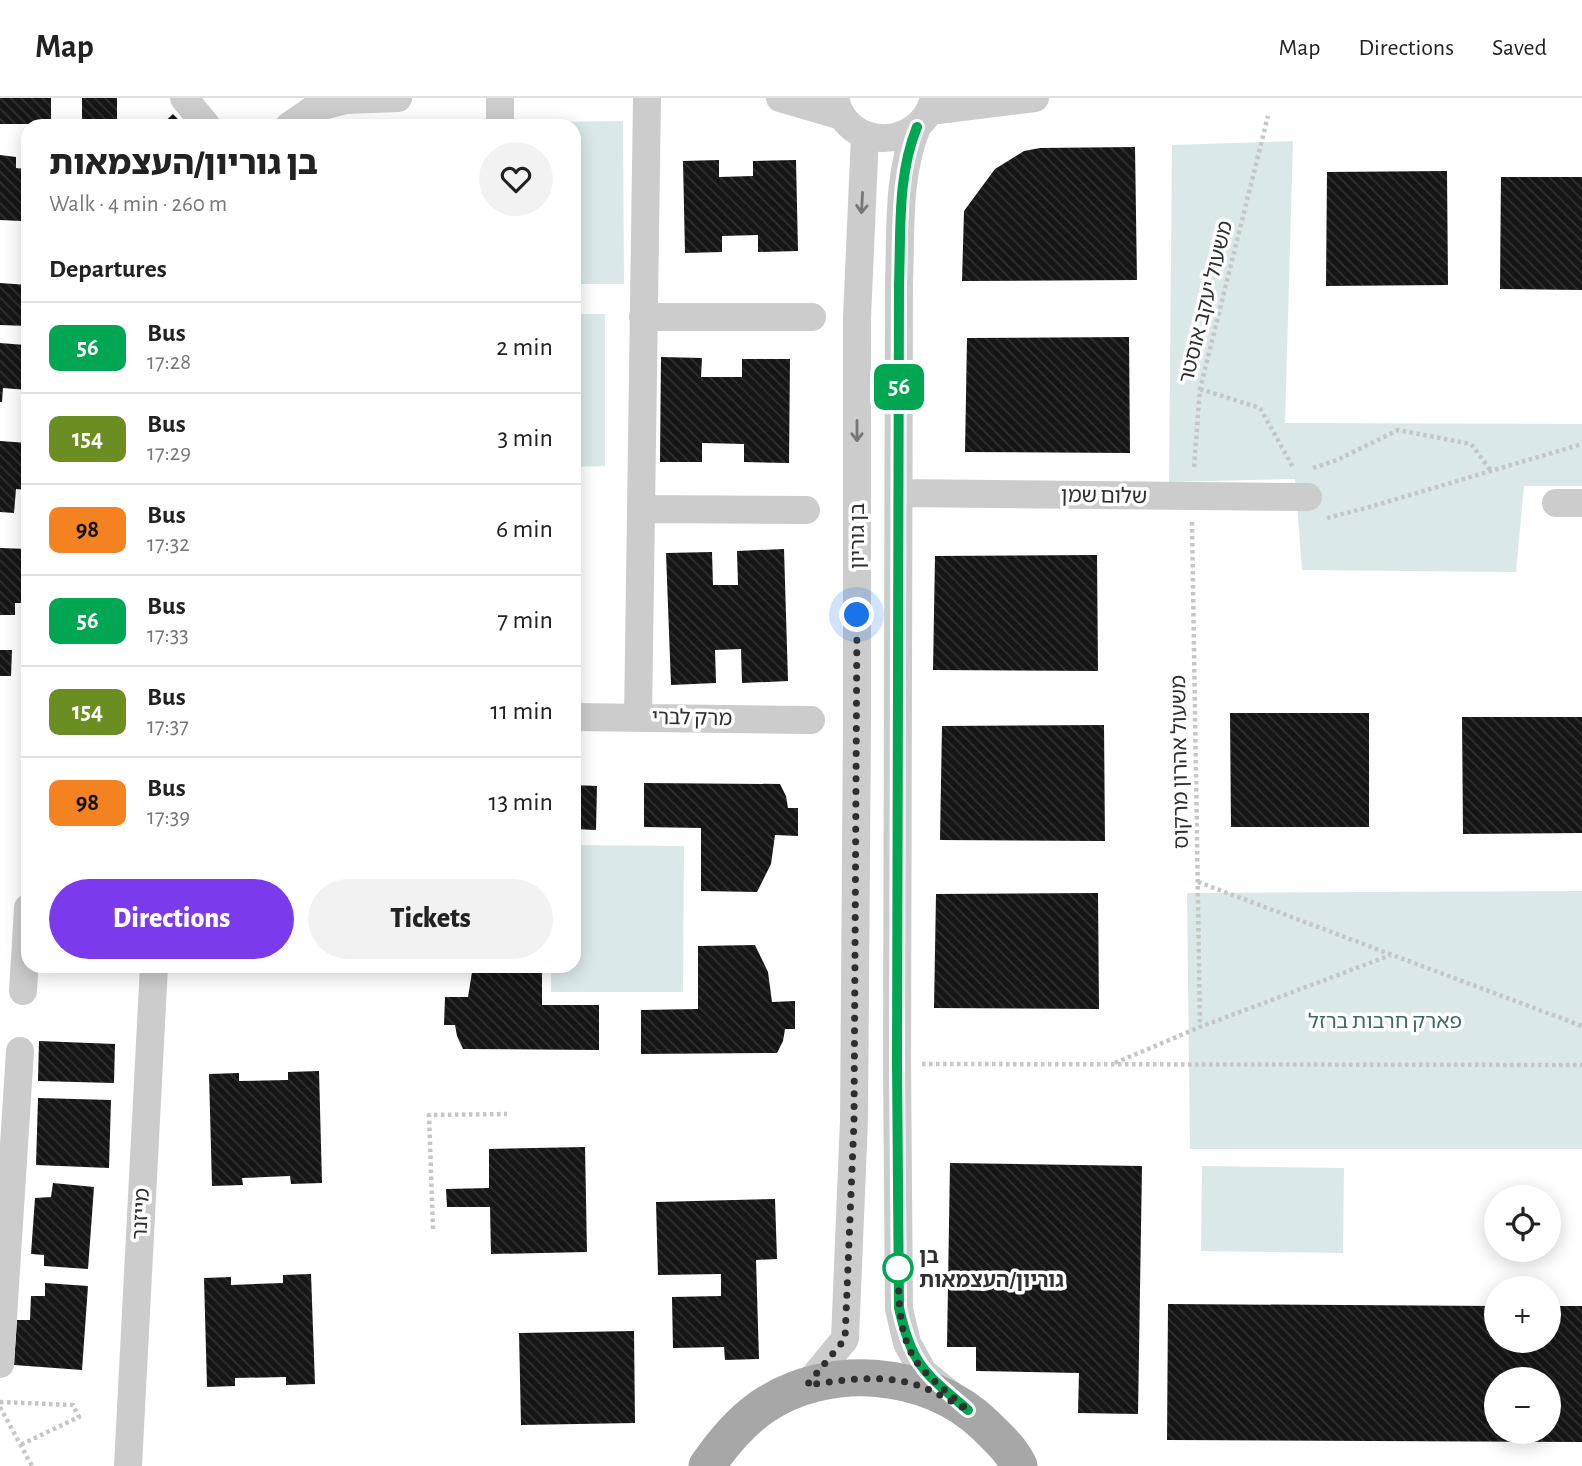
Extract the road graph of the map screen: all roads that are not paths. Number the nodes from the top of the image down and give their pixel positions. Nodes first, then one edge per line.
1 (184, 98) edge
2 (398, 98) edge
3 (500, 98) edge
4 (647, 98) edge
5 (780, 98) edge
6 (1035, 98) edge
7 (346, 99) edge
8 (838, 107) edge
9 (927, 112) edge
10 (315, 117) edge
11 (201, 119) edge
12 (500, 119) edge
13 (865, 135) junction
14 (643, 317) junction
15 (812, 317) dead end
16 (1302, 485) road end
17 (899, 493) junction
18 (641, 509) junction
19 (806, 510) dead end
20 (581, 717) edge
21 (638, 718) junction
22 (810, 720) dead end
23 (24, 973) edge
24 (154, 973) edge
25 (23, 990) dead end
26 (20, 1051) dead end
27 (0, 1364) edge
28 (807, 1385) junction
29 (968, 1410) junction
30 (128, 1465) edge
31 (708, 1466) edge
32 (1019, 1466) edge

1 - 11 street
2 - 7 street
3 - 12 street
4 - 14 street
5 - 8 street
6 - 9 street
7 - 10 street
8 - 13 street
9 - 13 street
9 - 17 street, בן גוריון
13 -> 28 street, בן גוריון
14 - 15 street
14 - 18 street
16 - 17 street, שלום שמן
17 - 29 street, בן גוריון
18 - 19 street
18 - 21 street
20 - 21 street, מרק לברי
21 - 22 street, מרק לברי
23 - 25 street
24 - 30 street, מייזנר
26 - 27 street
28 - 29 main road
28 - 31 main road
29 - 32 main road

